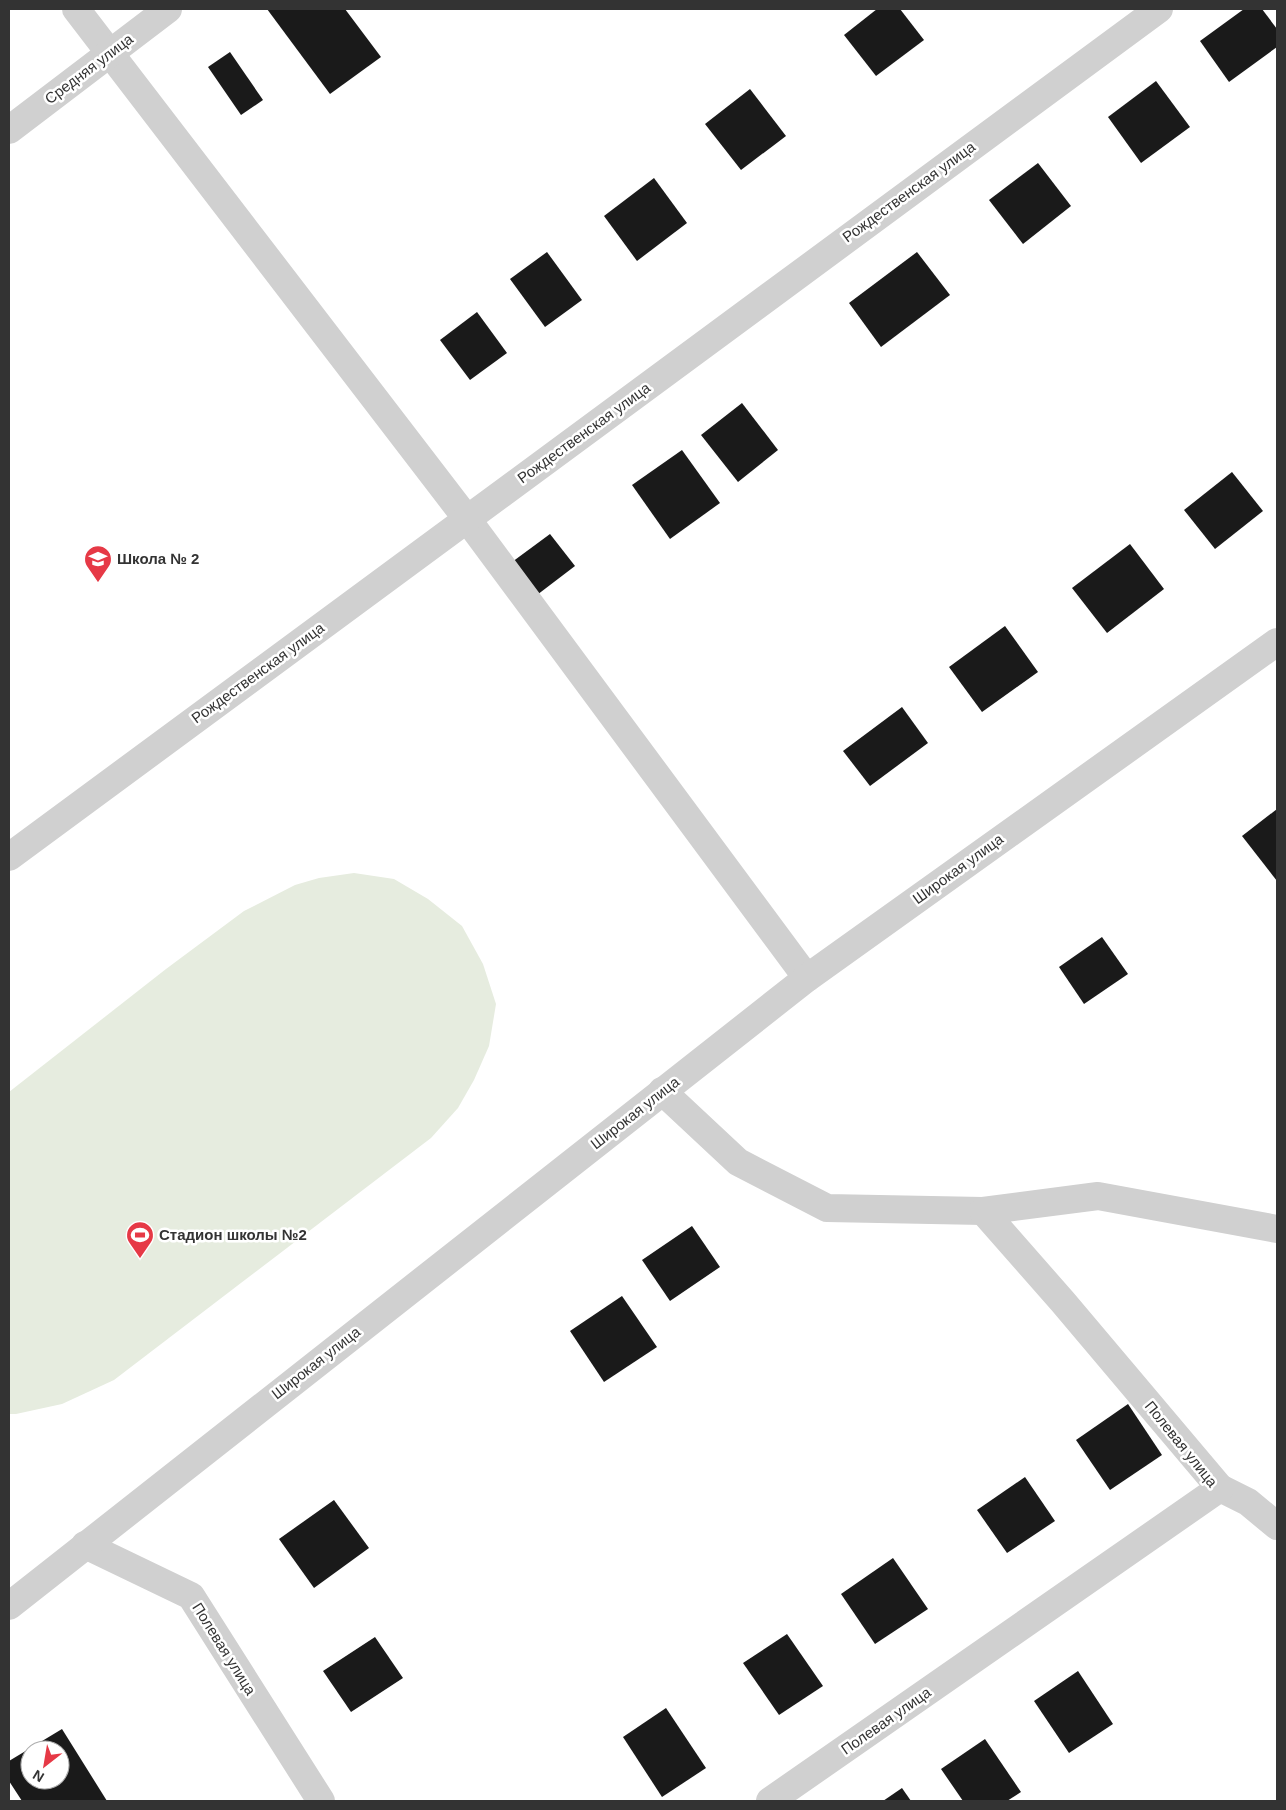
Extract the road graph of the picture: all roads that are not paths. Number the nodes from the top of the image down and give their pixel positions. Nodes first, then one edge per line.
1 (76, 9) edge
2 (168, 9) edge
3 (1158, 9) edge
4 (111, 52) junction
5 (9, 130) edge
6 (466, 519) junction
7 (1277, 642) edge
8 (9, 857) edge
9 (806, 978) junction
10 (662, 1091) junction
11 (983, 1211) junction
12 (1277, 1229) edge
13 (1220, 1488) junction
14 (1277, 1526) edge
15 (85, 1545) junction
16 (9, 1606) edge
17 (321, 1801) edge
18 (770, 1801) edge

1 - 4 street
2 - 4 street, Средняя улица
3 - 6 street, Рождественская улица
4 - 5 street, Средняя улица
4 - 6 street
6 - 8 street, Рождественская улица
6 - 9 street
7 - 9 street, Широкая улица
9 - 10 street, Широкая улица
10 - 11 street
10 - 15 street, Широкая улица
11 - 12 street
11 - 13 street, Полевая улица
13 - 14 street
13 - 18 street, Полевая улица
15 - 16 street, Широкая улица
15 - 17 street, Полевая улица

